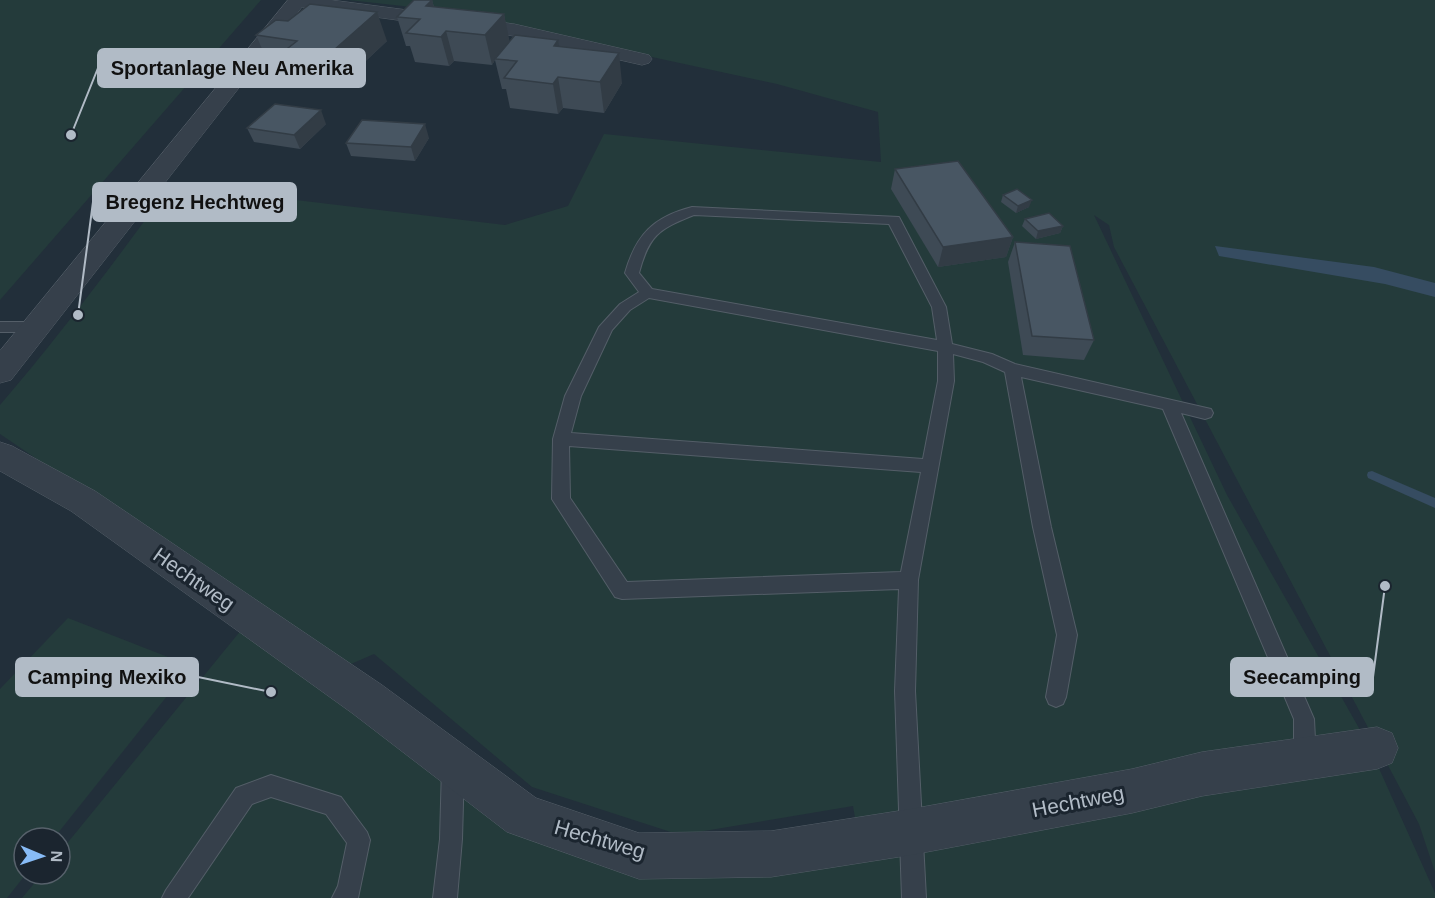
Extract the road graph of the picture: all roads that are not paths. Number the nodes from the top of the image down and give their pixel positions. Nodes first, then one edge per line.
1 (298, 1) edge
2 (642, 59) dead end
3 (646, 293) junction
4 (0, 327) edge
5 (37, 327) junction
6 (945, 347) junction
7 (1012, 369) junction
8 (0, 372) edge
9 (1169, 405) junction
10 (1205, 413) dead end
11 (561, 439) junction
12 (0, 454) edge
13 (930, 466) junction
14 (909, 580) junction
15 (1056, 697) dead end
16 (1377, 748) dead end
17 (1305, 760) junction
18 (453, 765) junction
19 (911, 832) junction
20 (174, 898) edge
21 (345, 898) edge
22 (445, 898) edge
23 (914, 898) edge

1 - 2 street
1 - 5 street
3 - 6 lane
3 - 6 lane
3 - 11 lane
4 - 5 lane
5 - 8 street
6 - 7 lane
6 - 13 lane
7 - 9 lane
7 - 15 lane
9 - 10 lane
9 - 17 lane
11 - 13 lane
11 - 14 lane
12 - 18 street, Hechtweg
13 - 14 lane
14 - 19 lane
16 - 17 street, Hechtweg
17 - 19 street, Hechtweg
18 - 19 street, Hechtweg
18 - 22 lane
19 - 23 lane
20 - 21 lane

